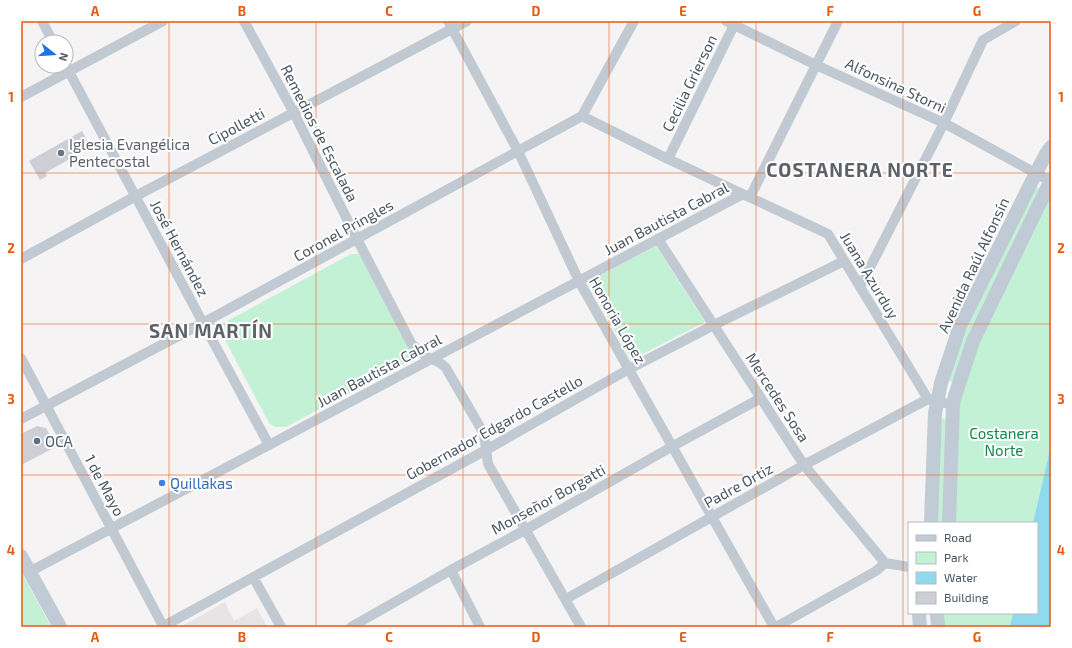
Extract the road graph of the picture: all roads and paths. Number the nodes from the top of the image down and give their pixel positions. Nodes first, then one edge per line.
1 (42, 21) edge
2 (163, 21) edge
3 (244, 21) edge
4 (467, 21) edge
5 (634, 21) edge
6 (838, 21) edge
7 (1016, 21) edge
8 (732, 22) edge
9 (450, 25) edge
10 (49, 34) edge
11 (74, 65) edge
12 (816, 65) junction
13 (57, 74) edge
14 (70, 74) edge
15 (21, 97) edge
16 (294, 113) junction
17 (582, 116) junction
18 (944, 123) junction
19 (1051, 147) edge
20 (518, 151) junction
21 (668, 159) junction
22 (1036, 172) junction
23 (1051, 181) edge
24 (136, 196) junction
25 (747, 196) junction
26 (357, 239) junction
27 (658, 239) junction
28 (21, 259) edge
29 (844, 261) junction
30 (578, 282) junction
31 (860, 287) junction
32 (203, 323) junction
33 (714, 325) junction
34 (21, 358) edge
35 (431, 359) junction
36 (629, 369) junction
37 (761, 398) junction
38 (932, 400) junction
39 (953, 405) junction
40 (46, 406) junction
41 (21, 419) edge
42 (269, 444) junction
43 (673, 446) junction
44 (486, 450) junction
45 (804, 465) junction
46 (712, 517) junction
47 (931, 522) edge
48 (949, 522) edge
49 (111, 528) junction
50 (525, 530) junction
51 (21, 556) edge
52 (885, 563) junction
53 (908, 567) edge
54 (451, 570) junction
55 (29, 572) junction
56 (253, 577) junction
57 (566, 599) junction
58 (919, 614) edge
59 (937, 614) edge
60 (60, 627) edge
61 (163, 627) edge
62 (281, 627) edge
63 (351, 627) edge
64 (480, 627) edge
65 (581, 627) edge
66 (775, 627) edge
67 (920, 627) edge
68 (938, 627) edge

1 - 10 street
2 - 11 street
3 - 16 street, Remedios de Escalada
4 - 9 street, Cipolletti
5 - 17 street
6 - 12 street, Juan Bautista Cabral
7 - 18 street
8 - 12 street, Alfonsina Storni
8 - 21 street, Cecilia Grierson
9 - 16 street, Cipolletti
9 - 20 street, Honoria López
12 - 18 street, Alfonsina Storni
12 - 25 street, Juan Bautista Cabral
13 - 15 street
14 - 24 street, José Hernández
16 - 24 street, Cipolletti
16 - 26 street, Remedios de Escalada
17 - 20 street, Coronel Pringles
17 - 21 street, Juana Azurduy
18 - 22 street, Alfonsina Storni
18 - 31 street
19 - 22 main road, Avenida Raúl Alfonsín
20 - 26 street, Coronel Pringles
20 - 30 street, Honoria López
21 - 25 street, Juana Azurduy
22 - 23 street, Alfonsina Storni
22 - 38 main road, Avenida Raúl Alfonsín
23 - 39 main road
24 - 28 street, Cipolletti
24 - 32 street, José Hernández
25 - 27 street, Juan Bautista Cabral
25 - 29 street, Juana Azurduy
26 - 32 street, Coronel Pringles
26 - 35 street, Remedios de Escalada
27 - 30 street, Juan Bautista Cabral
27 - 33 street, Mercedes Sosa
29 - 31 street, Juana Azurduy
29 - 33 street, Gobernador Edgardo Castello
30 - 35 street, Juan Bautista Cabral
30 - 36 street, Honoria López
31 - 38 street, Juana Azurduy
32 - 40 street, Coronel Pringles
32 - 42 street, José Hernández
33 - 36 street, Gobernador Edgardo Castello
33 - 37 street, Mercedes Sosa
34 - 40 street, 1 de Mayo
35 - 42 street, Juan Bautista Cabral
35 - 44 street, Remedios de Escalada
36 - 43 street, Honoria López
36 - 44 street, Gobernador Edgardo Castello
37 - 43 street, Monseñor Borgatti
37 - 45 street, Mercedes Sosa
38 - 39 street
38 - 45 street, Padre Ortiz
38 - 47 main road, Avenida Raúl Alfonsín
39 - 48 main road
40 - 41 street, Coronel Pringles
40 - 49 street, 1 de Mayo
42 - 49 street, Juan Bautista Cabral
43 - 46 street, Honoria López
43 - 50 street, Monseñor Borgatti
44 - 50 street, Remedios de Escalada
44 - 56 street, Gobernador Edgardo Castello
45 - 46 street, Padre Ortiz
45 - 52 street, Mercedes Sosa
46 - 57 street, Padre Ortiz
46 - 66 street, Honoria López
49 - 55 street, Juan Bautista Cabral
49 - 61 street, 1 de Mayo
50 - 54 street, Monseñor Borgatti
50 - 57 street, Remedios de Escalada
51 - 55 main road
52 - 53 street
52 - 66 street
54 - 63 street, Monseñor Borgatti
54 - 64 street
55 - 60 main road
56 - 61 street, Gobernador Edgardo Castello
56 - 62 street
57 - 65 street, Remedios de Escalada
58 - 67 main road
59 - 68 main road

